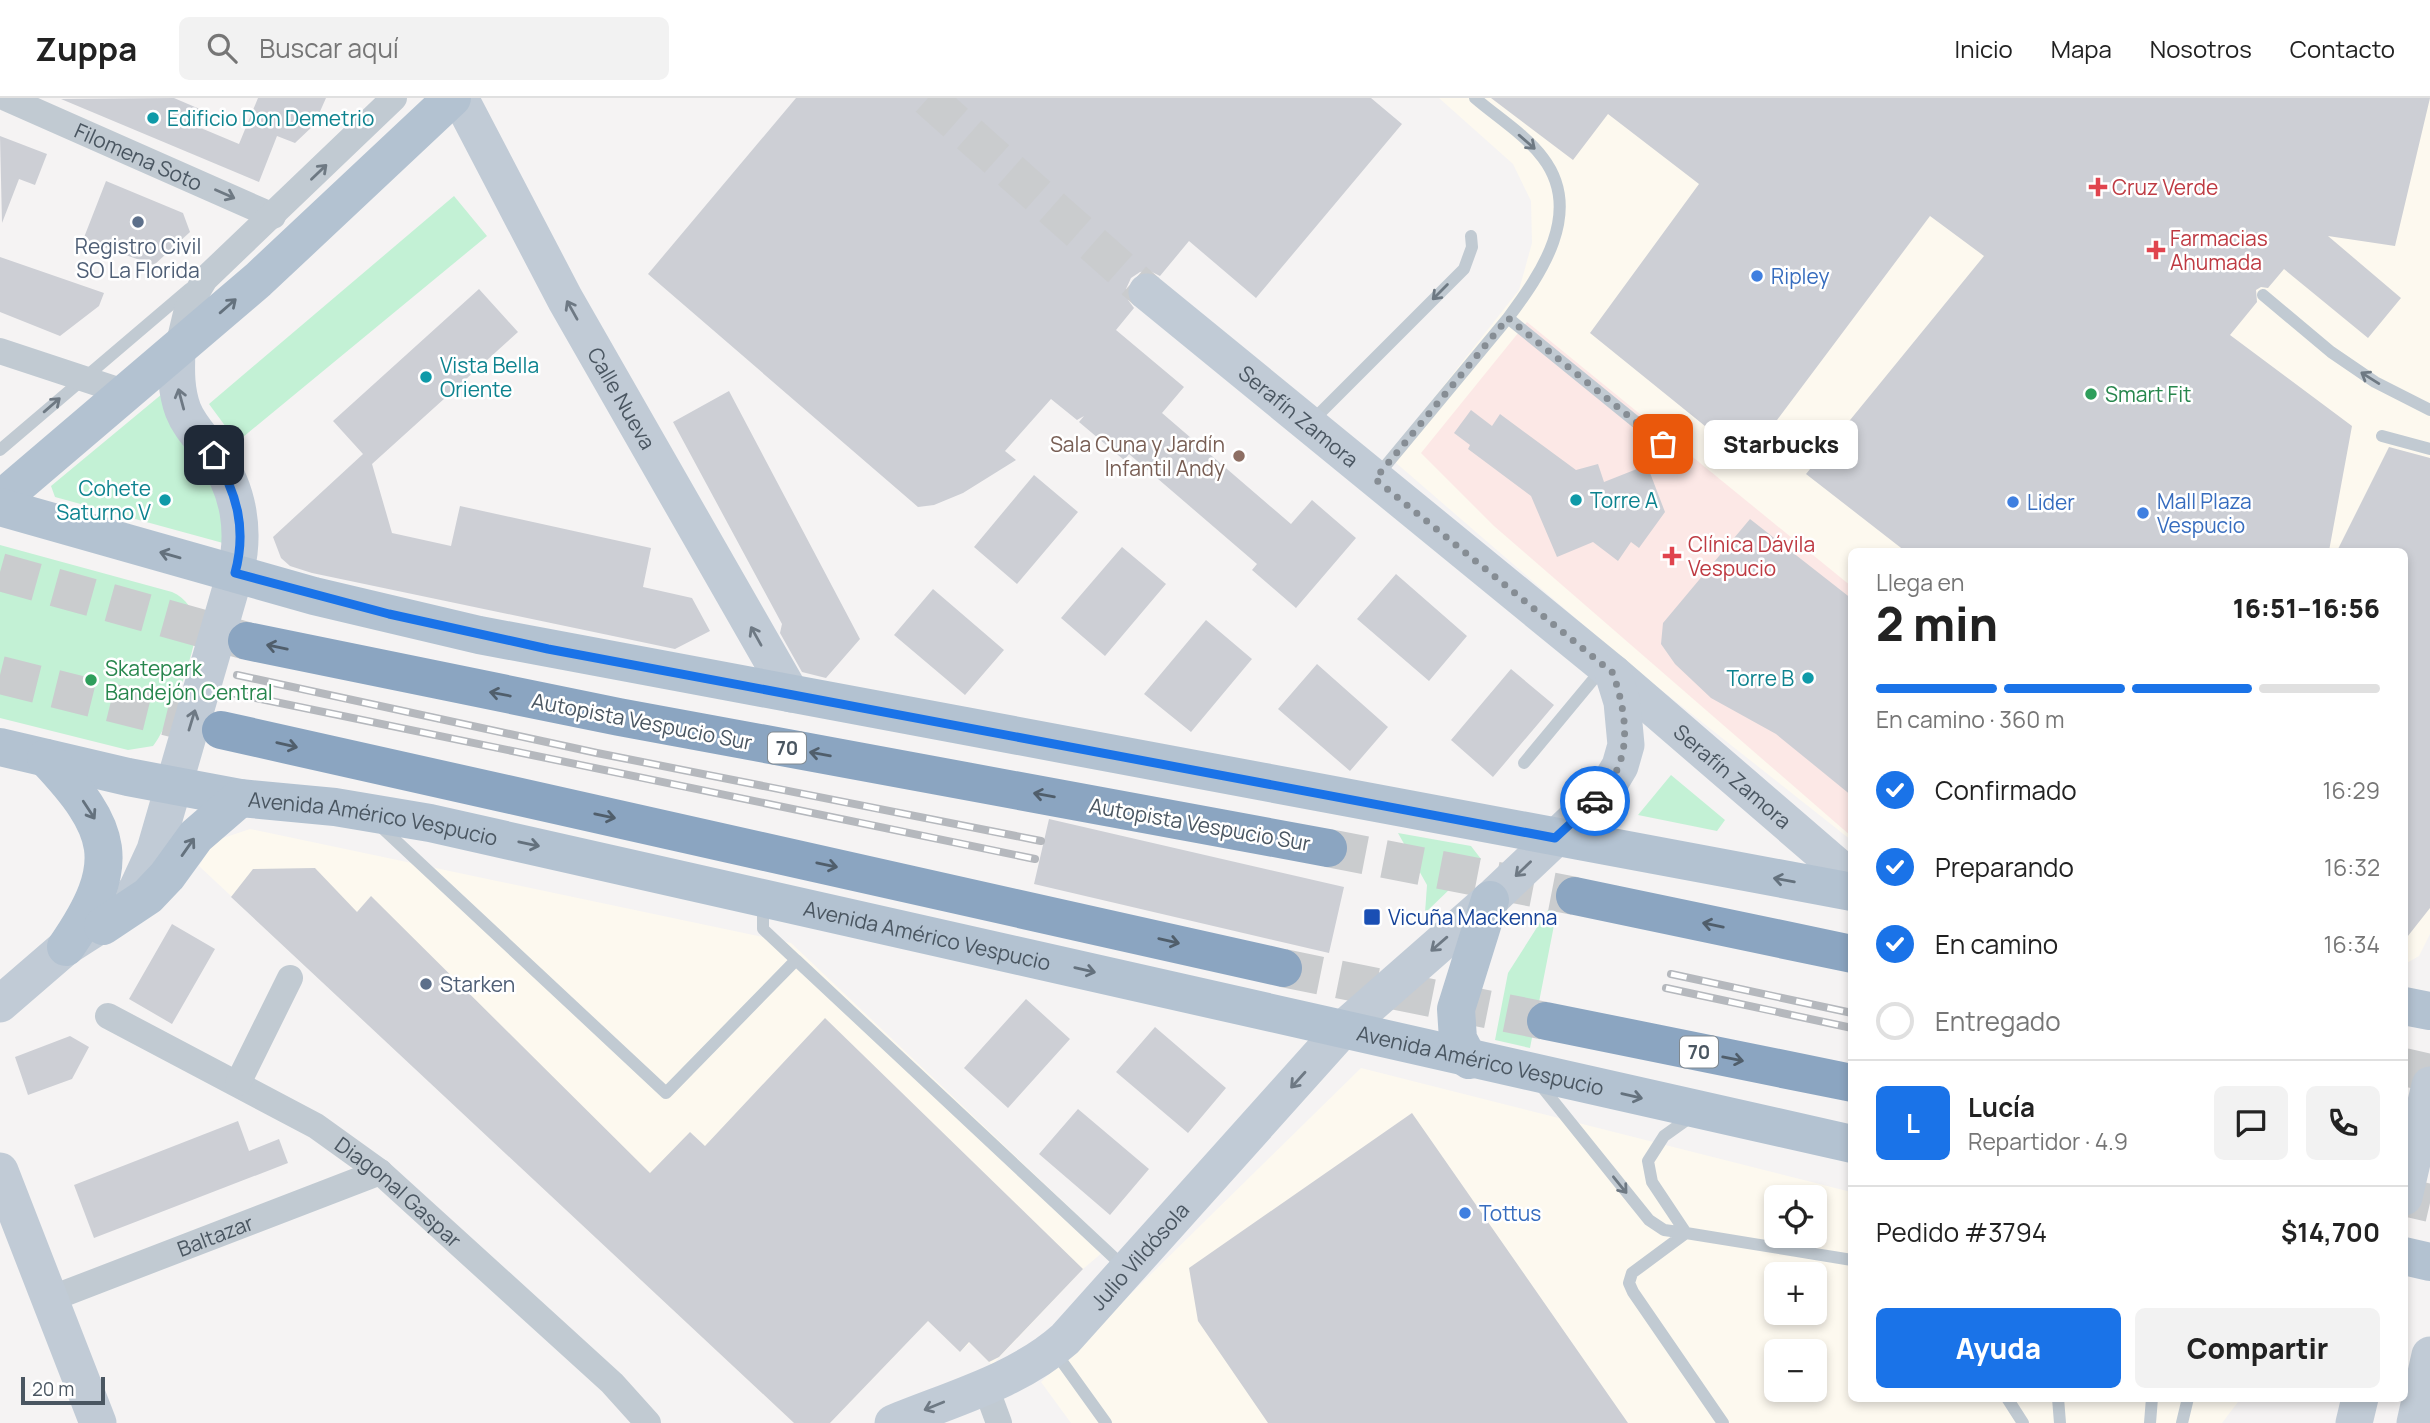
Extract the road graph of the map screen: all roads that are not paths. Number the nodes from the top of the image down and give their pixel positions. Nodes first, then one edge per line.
1 (6, 98) edge
2 (394, 98) edge
3 (452, 98) edge
4 (460, 98) edge
5 (1475, 98) edge
6 (273, 216) junction
7 (1471, 236) dead end
8 (214, 268) junction
9 (1147, 292) tunnel mouth
10 (2263, 295) dead end
11 (1508, 318) junction
12 (0, 351) edge
13 (177, 351) junction
14 (83, 378) junction
15 (127, 393) junction
16 (2430, 410) edge
17 (1307, 426) junction
18 (2382, 436) dead end
19 (1663, 444) dead end
20 (2430, 449) edge
21 (0, 450) edge
22 (1375, 479) junction
23 (0, 500) edge
24 (0, 507) edge
25 (235, 573) junction
26 (247, 641) tunnel mouth
27 (1609, 670) junction
28 (791, 694) junction
29 (221, 730) tunnel mouth
30 (0, 747) edge
31 (46, 758) junction
32 (1524, 763) dead end
33 (172, 785) junction
34 (240, 798) junction
35 (365, 812) junction
36 (1555, 838) junction
37 (1328, 848) tunnel mouth
38 (1848, 876) edge
39 (1848, 891) edge
40 (763, 896) junction
41 (1574, 896) tunnel mouth
42 (1490, 900) junction
43 (103, 926) junction
44 (66, 947) junction
45 (1848, 953) edge
46 (796, 960) junction
47 (1283, 968) tunnel mouth
48 (290, 978) dead end
49 (0, 1004) edge
50 (2408, 1007) edge
51 (2430, 1011) edge
52 (108, 1016) dead end
53 (1546, 1021) tunnel mouth
54 (1343, 1029) junction
55 (1469, 1060) junction
56 (1532, 1074) junction
57 (1848, 1082) edge
58 (238, 1083) junction
59 (2430, 1085) edge
60 (1700, 1111) junction
61 (1848, 1143) edge
62 (380, 1172) junction
63 (2408, 1180) edge
64 (3, 1187) edge
65 (1686, 1233) junction
66 (2408, 1257) edge
67 (1848, 1259) edge
68 (2430, 1262) edge
69 (1129, 1271) junction
70 (50, 1299) junction
71 (1054, 1349) junction
72 (2430, 1355) edge
73 (985, 1385) junction
74 (2010, 1402) edge
75 (2058, 1402) edge
76 (2152, 1402) edge
77 (2187, 1402) edge
78 (2359, 1402) edge
79 (2422, 1405) edge
80 (98, 1423) edge
81 (648, 1423) edge
82 (892, 1423) edge
83 (999, 1423) edge
84 (1106, 1423) edge
85 (1723, 1423) edge
86 (2023, 1423) edge
87 (2060, 1423) edge
88 (2150, 1423) edge
89 (2182, 1423) edge
90 (2354, 1423) edge

1 -> 6 street, Filomena Soto
6 -> 2 street
13 -> 3 main road
28 -> 4 street, Calle Nueva
5 -> 11 lane
6 - 8 street
7 -> 17 lane
8 - 13 street
8 - 14 lane
9 - 17 street, Serafín Zamora
16 -> 10 lane
11 - 19 lane
11 - 22 lane
12 - 14 street
13 - 15 main road
25 -> 13 street
14 - 15 street
21 -> 14 lane
15 - 23 main road
17 - 22 street, Serafín Zamora
18 - 20 lane
22 - 27 street, Serafín Zamora
25 -> 24 main road
25 - 28 main road
33 -> 25 street
37 -> 26 highway, Autopista Vespucio Sur / 70
27 - 32 lane
27 - 36 street
27 - 38 street, Serafín Zamora
28 - 36 main road
29 -> 47 highway
30 - 31 main road, Avenida Américo Vespucio
31 - 33 main road, Avenida Américo Vespucio
31 -> 44 main road
33 - 34 main road, Avenida Américo Vespucio
33 - 43 street
34 - 35 main road, Avenida Américo Vespucio
43 -> 34 main road
35 -> 40 main road, Avenida Américo Vespucio
35 - 46 lane
39 -> 36 main road
36 -> 42 street
40 - 46 lane
40 -> 54 main road, Avenida Américo Vespucio
45 -> 41 highway
42 -> 54 street
42 - 55 main road
43 - 44 street
44 - 49 street
46 - 69 lane
48 - 58 street
50 - 51 main road
52 - 58 street, Diagonal Gaspar
53 -> 57 highway, 70
54 - 55 main road, Avenida Américo Vespucio
54 -> 69 street, Julio Vildósola
55 - 56 main road, Avenida Américo Vespucio
56 -> 60 main road, Avenida Américo Vespucio
56 -> 65 lane
58 - 62 street, Diagonal Gaspar
59 - 63 street
60 - 61 main road, Avenida Américo Vespucio
60 - 65 lane
62 - 70 street, Baltazar
62 - 81 street, Diagonal Gaspar
64 - 70 street
65 - 67 lane
65 - 85 lane
66 - 68 main road
69 - 71 street, Julio Vildósola
70 - 80 street
71 - 73 street, Julio Vildósola
71 - 84 lane
72 - 79 street
73 -> 82 street, Julio Vildósola
73 - 83 street
74 - 86 lane
75 - 87 lane
76 - 88 lane
77 - 89 lane
78 - 90 street

